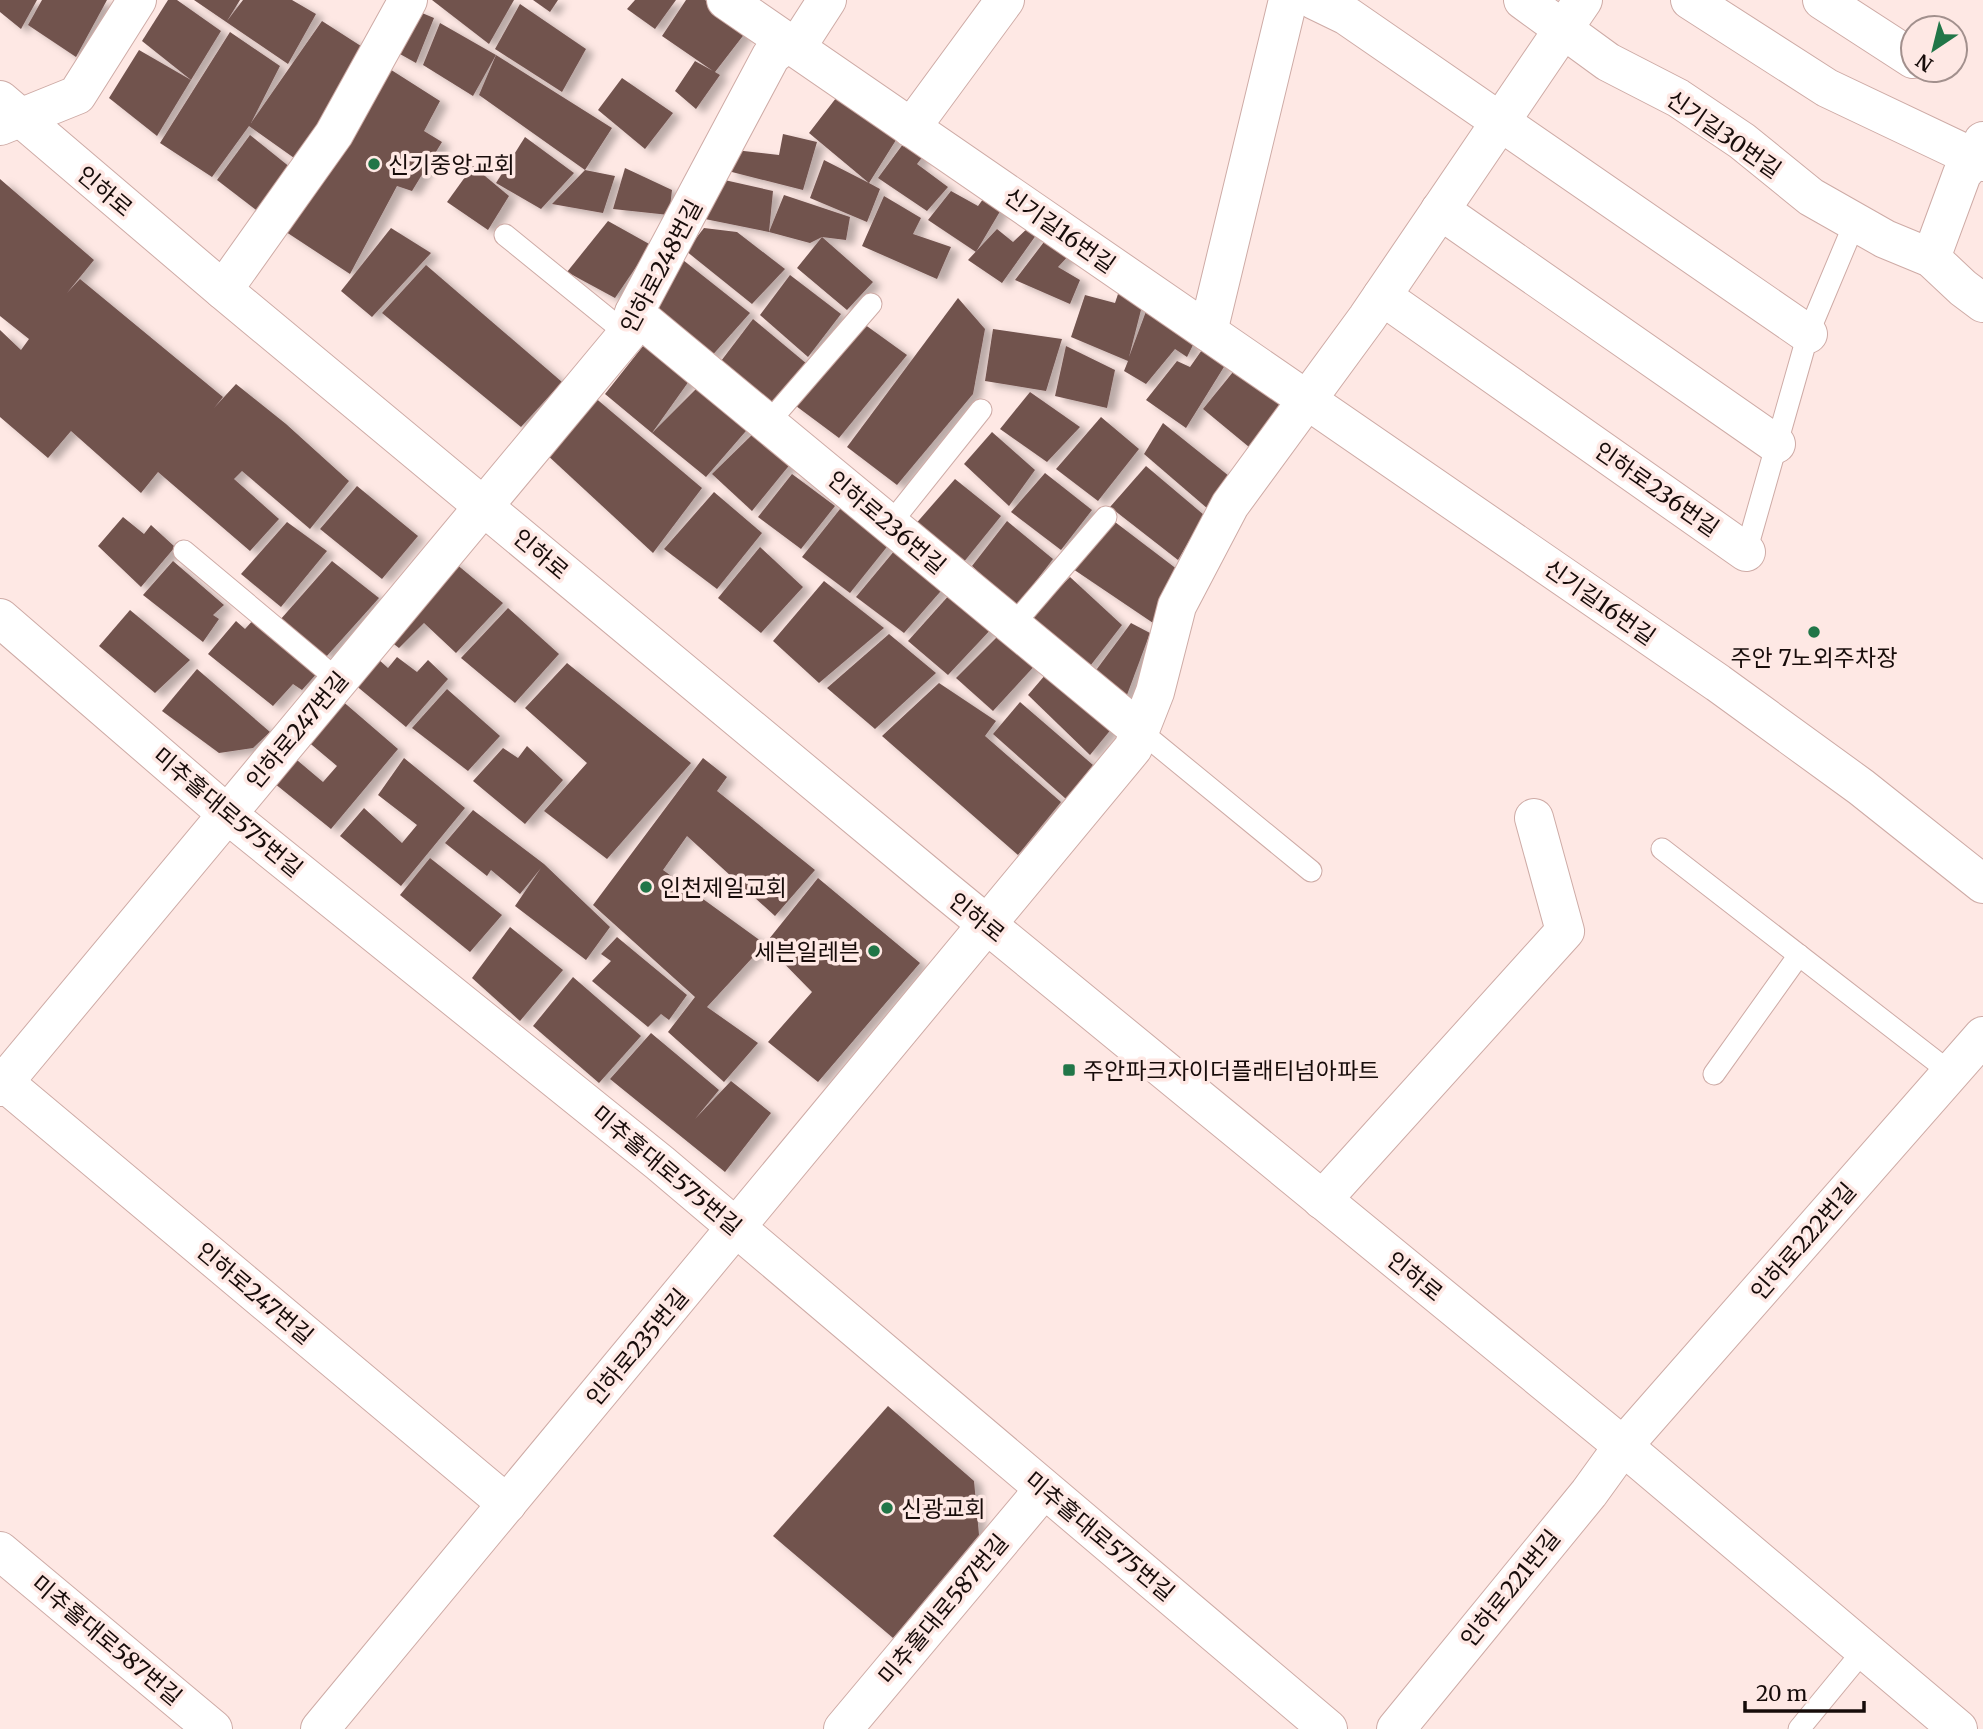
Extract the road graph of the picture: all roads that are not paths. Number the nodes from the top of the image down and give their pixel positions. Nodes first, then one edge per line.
1 (137, 0) edge
2 (408, 0) edge
3 (726, 0) edge
4 (827, 0) edge
5 (1004, 0) edge
6 (1288, 0) edge
7 (1314, 0) edge
8 (1523, 0) edge
9 (1690, 0) edge
10 (1822, 0) edge
11 (1573, 14) edge
12 (792, 45) junction
13 (1899, 50) edge
14 (7, 115) edge
15 (1500, 121) junction
16 (911, 128) junction
17 (1981, 153) edge
18 (1440, 211) junction
19 (1855, 222) junction
20 (505, 235) dead end
21 (1931, 258) junction
22 (223, 290) junction
23 (1382, 296) junction
24 (1983, 303) edge
25 (870, 304) dead end
26 (631, 323) junction
27 (1208, 332) junction
28 (1808, 334) junction
29 (1308, 401) junction
30 (981, 410) dead end
31 (768, 423) junction
32 (1776, 444) junction
33 (482, 505) junction
34 (1106, 517) dead end
35 (890, 524) junction
36 (184, 551) dead end
37 (1746, 552) joint
38 (0, 618) edge
39 (1013, 625) junction
40 (338, 680) junction
41 (1139, 730) junction
42 (227, 814) junction
43 (1534, 818) dead end
44 (1662, 849) dead end
45 (1311, 871) dead end
46 (1983, 884) edge
47 (987, 925) junction
48 (1799, 955) junction
49 (1983, 1036) edge
50 (1951, 1073) junction
51 (1714, 1074) dead end
52 (1, 1083) edge
53 (1322, 1200) junction
54 (736, 1227) junction
55 (1623, 1446) junction
56 (1044, 1489) junction
57 (507, 1504) junction
58 (0, 1551) edge
59 (1864, 1650) junction
60 (213, 1729) edge
61 (320, 1729) edge
62 (843, 1729) edge
63 (1328, 1729) edge
64 (1396, 1729) edge
65 (1799, 1729) edge
66 (1958, 1729) edge

1 - 14 street
2 - 22 street
3 - 12 street, 신기길16번길
4 - 12 street, 인하로248번길
5 - 16 street
6 - 27 street
7 - 15 street
8 - 11 street, 신기길30번길
9 - 17 street
10 - 13 street
11 - 15 street
11 - 19 street, 신기길30번길
12 - 16 street, 신기길16번길
12 - 26 street, 인하로248번길
14 - 22 street, 인하로
15 - 18 street
15 - 28 street
16 - 27 street, 신기길16번길
17 - 21 street
18 - 23 street
18 - 32 street
19 - 21 street, 신기길30번길
19 - 28 lane, 인하로236번길
20 - 26 lane
21 - 24 street, 신기길30번길
22 - 33 street, 인하로
23 - 29 street
23 - 37 street, 인하로236번길
25 - 31 lane
26 - 31 street, 인하로236번길
26 - 33 street, 인하로248번길
27 - 29 street, 신기길16번길
28 - 32 lane, 인하로236번길
29 - 41 street
29 - 46 street, 신기길16번길
30 - 35 lane
31 - 35 street, 인하로236번길
32 - 37 lane, 인하로236번길
33 - 40 street, 인하로247번길
33 - 47 street, 인하로
34 - 39 lane
35 - 39 street, 인하로236번길
36 - 40 lane
38 - 42 street, 미추홀대로575번길
39 - 41 street, 인하로236번길
40 - 42 street, 인하로247번길
41 - 45 lane
41 - 47 street, 인하로235번길
42 - 52 street, 인하로247번길
42 - 54 street, 미추홀대로575번길
43 - 53 street
44 - 48 lane
47 - 53 street, 인하로
47 - 54 street, 인하로235번길
48 - 50 lane
48 - 51 lane
49 - 50 street, 인하로222번길
50 - 55 street, 인하로222번길
52 - 57 street, 인하로247번길
53 - 55 street, 인하로
54 - 56 street, 미추홀대로575번길
54 - 57 street, 인하로235번길
55 - 59 street, 인하로
55 - 64 street, 인하로221번길
56 - 62 street, 미추홀대로587번길
56 - 63 street, 미추홀대로575번길
57 - 61 street, 인하로235번길
58 - 60 street, 미추홀대로587번길
59 - 65 lane
59 - 66 street, 인하로

